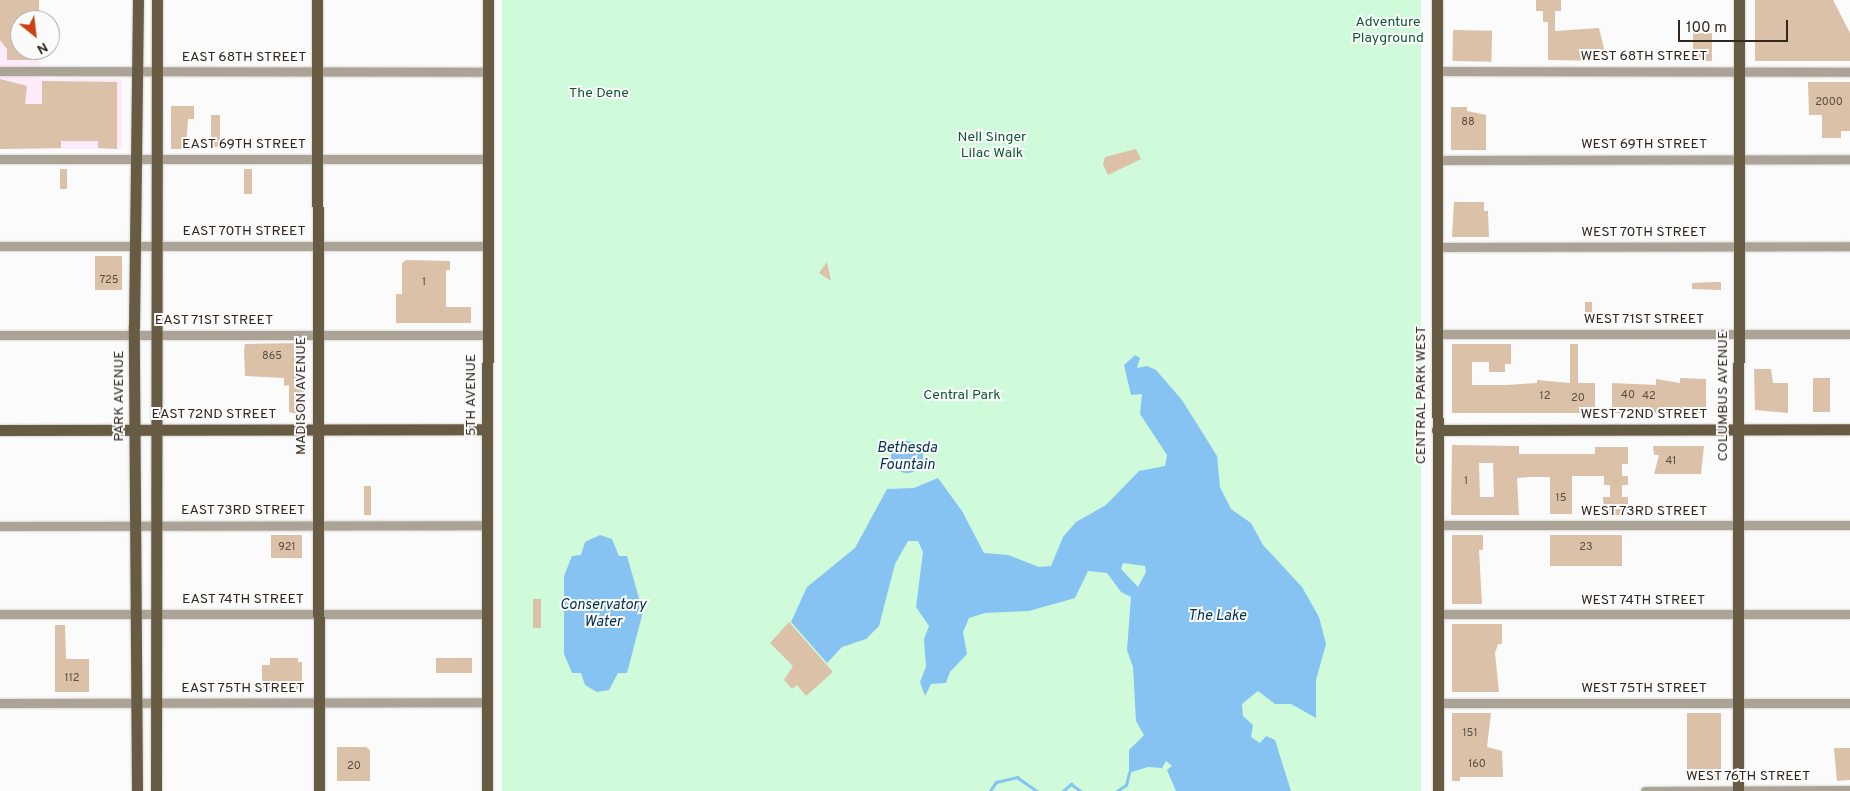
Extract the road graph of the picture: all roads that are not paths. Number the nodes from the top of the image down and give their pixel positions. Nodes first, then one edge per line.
1 (138, 0) edge
2 (156, 0) edge
3 (317, 0) edge
4 (488, 0) edge
5 (1437, 0) edge
6 (1739, 0) edge
7 (0, 71) edge
8 (137, 71) junction
9 (1437, 71) junction
10 (1739, 71) junction
11 (156, 72) junction
12 (318, 72) junction
13 (488, 72) junction
14 (1850, 72) edge
15 (0, 159) edge
16 (138, 159) junction
17 (156, 159) junction
18 (318, 159) junction
19 (488, 159) junction
20 (1739, 159) junction
21 (1850, 159) edge
22 (1437, 160) junction
23 (0, 246) edge
24 (137, 246) junction
25 (156, 246) junction
26 (318, 246) junction
27 (488, 246) junction
28 (1850, 246) edge
29 (1438, 247) junction
30 (1739, 247) junction
31 (1437, 334) junction
32 (1739, 334) junction
33 (1850, 334) edge
34 (0, 335) edge
35 (135, 335) junction
36 (156, 335) junction
37 (317, 335) junction
38 (488, 335) junction
39 (317, 429) junction
40 (487, 429) junction
41 (0, 430) edge
42 (135, 430) junction
43 (156, 430) junction
44 (1437, 430) junction
45 (1739, 430) junction
46 (1850, 430) edge
47 (156, 525) junction
48 (317, 525) junction
49 (487, 525) junction
50 (1437, 525) junction
51 (1740, 525) junction
52 (1850, 525) edge
53 (0, 526) edge
54 (138, 526) junction
55 (0, 614) edge
56 (137, 614) junction
57 (156, 614) junction
58 (317, 614) junction
59 (487, 614) junction
60 (1437, 614) junction
61 (1740, 614) junction
62 (1850, 614) edge
63 (317, 702) junction
64 (487, 702) junction
65 (0, 703) edge
66 (137, 703) junction
67 (156, 703) junction
68 (1437, 703) junction
69 (1740, 703) junction
70 (1850, 703) edge
71 (1850, 790) edge
72 (137, 791) edge
73 (156, 791) edge
74 (319, 791) edge
75 (487, 791) edge
76 (1438, 791) edge
77 (1645, 791) edge
78 (1738, 791) edge

1 - 8 main road, PARK AVENUE
2 - 11 main road
3 - 12 main road, MADISON AVENUE
4 - 13 main road, 5TH AVENUE
5 - 9 main road, CENTRAL PARK WEST
6 - 10 main road, COLUMBUS AVENUE
7 - 8 street, EAST 68TH STREET
8 - 11 street, EAST 68TH STREET
8 - 16 main road, PARK AVENUE
9 - 10 street, WEST 68TH STREET
9 - 22 main road, CENTRAL PARK WEST
10 - 14 street, WEST 68TH STREET
10 - 20 main road, COLUMBUS AVENUE
11 - 12 street, EAST 68TH STREET
11 - 17 main road
12 - 13 street, EAST 68TH STREET
12 - 18 main road, MADISON AVENUE
13 - 19 main road, 5TH AVENUE
15 - 16 street, EAST 69TH STREET
16 - 17 street, EAST 69TH STREET
16 - 24 main road, PARK AVENUE
17 - 18 street, EAST 69TH STREET
17 - 25 main road
18 - 19 street, EAST 69TH STREET
18 - 26 main road, MADISON AVENUE
19 - 27 main road, 5TH AVENUE
20 - 21 street, WEST 69TH STREET
20 - 22 street, WEST 69TH STREET
20 - 30 main road, COLUMBUS AVENUE
22 - 29 main road, CENTRAL PARK WEST
23 - 24 street, EAST 70TH STREET
24 - 25 street, EAST 70TH STREET
24 - 35 main road, PARK AVENUE
25 - 26 street, EAST 70TH STREET
25 - 36 main road
26 - 27 street, EAST 70TH STREET
26 - 37 main road, MADISON AVENUE
27 - 38 main road, 5TH AVENUE
28 - 30 street, WEST 70TH STREET
29 - 30 street, WEST 70TH STREET
29 - 31 main road, CENTRAL PARK WEST
30 - 32 main road, COLUMBUS AVENUE
31 - 32 street, WEST 71ST STREET
31 - 44 main road, CENTRAL PARK WEST
32 - 33 street, WEST 71ST STREET
32 - 45 main road, COLUMBUS AVENUE
34 - 35 street, EAST 71ST STREET
35 - 36 street, EAST 71ST STREET
35 - 42 main road, PARK AVENUE
36 - 37 street, EAST 71ST STREET
36 - 43 main road
37 - 38 street, EAST 71ST STREET
37 - 39 main road, MADISON AVENUE
38 - 40 main road, 5TH AVENUE
39 - 40 main road, EAST 72ND STREET
39 - 43 main road, EAST 72ND STREET
39 - 48 main road, MADISON AVENUE
40 - 49 main road, 5TH AVENUE
41 - 42 main road, EAST 72ND STREET
42 - 43 main road, EAST 72ND STREET
42 - 54 main road, PARK AVENUE
43 - 47 main road
44 - 45 main road, WEST 72ND STREET
44 - 50 main road, CENTRAL PARK WEST
45 - 46 main road, WEST 72ND STREET
45 - 51 main road, COLUMBUS AVENUE
47 - 48 street, EAST 73RD STREET
47 - 54 street, EAST 73RD STREET
47 - 57 main road
48 - 49 street, EAST 73RD STREET
48 - 58 main road, MADISON AVENUE
49 - 59 main road, 5TH AVENUE
50 - 51 street, WEST 73RD STREET
50 - 60 main road, CENTRAL PARK WEST
51 - 52 street, WEST 73RD STREET
51 - 61 main road, COLUMBUS AVENUE
53 - 54 street, EAST 73RD STREET
54 - 56 main road, PARK AVENUE
55 - 56 street, EAST 74TH STREET
56 - 57 street, EAST 74TH STREET
56 - 66 main road, PARK AVENUE
57 - 58 street, EAST 74TH STREET
57 - 67 main road
58 - 59 street, EAST 74TH STREET
58 - 63 main road, MADISON AVENUE
59 - 64 main road, 5TH AVENUE
60 - 61 street, WEST 74TH STREET
60 - 68 main road, CENTRAL PARK WEST
61 - 62 street, WEST 74TH STREET
61 - 69 main road, COLUMBUS AVENUE
63 - 64 street, EAST 75TH STREET
63 - 67 street, EAST 75TH STREET
63 - 74 main road, MADISON AVENUE
64 - 75 main road, 5TH AVENUE
65 - 66 street, EAST 75TH STREET
66 - 67 street, EAST 75TH STREET
66 - 72 main road, PARK AVENUE
67 - 73 main road
68 - 69 street, WEST 75TH STREET
68 - 76 main road, CENTRAL PARK WEST
69 - 70 street, WEST 75TH STREET
69 - 78 main road, COLUMBUS AVENUE
71 - 78 street, WEST 76TH STREET
77 - 78 street, WEST 76TH STREET

